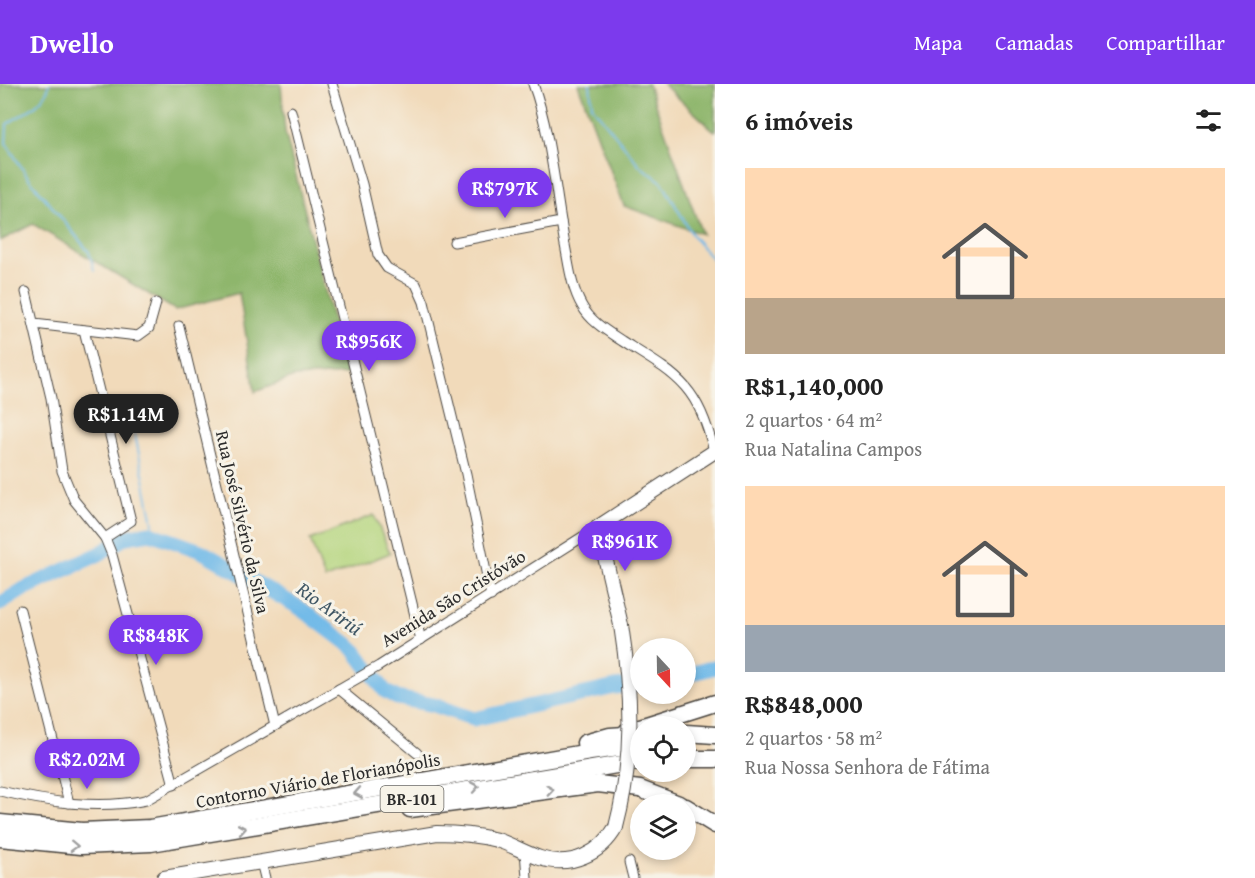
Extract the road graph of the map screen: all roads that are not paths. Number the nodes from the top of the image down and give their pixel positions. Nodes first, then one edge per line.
1 (332, 84) edge
2 (533, 84) edge
3 (291, 111) dead end
4 (561, 222) junction
5 (454, 242) dead end
6 (26, 292) dead end
7 (156, 303) dead end
8 (34, 324) junction
9 (179, 326) dead end
10 (84, 330) junction
11 (715, 451) edge
12 (598, 527) junction
13 (106, 540) junction
14 (491, 596) junction
15 (20, 610) dead end
16 (421, 640) junction
17 (339, 689) junction
18 (715, 703) edge
19 (275, 726) junction
20 (696, 734) edge
21 (630, 735) edge
22 (715, 735) edge
23 (610, 736) junction
24 (696, 743) edge
25 (715, 744) edge
26 (630, 748) edge
27 (417, 753) dead end
28 (696, 759) edge
29 (715, 759) edge
30 (630, 763) edge
31 (498, 768) junction
32 (174, 785) junction
33 (0, 791) edge
34 (653, 794) edge
35 (69, 803) junction
36 (346, 810) junction
37 (696, 813) edge
38 (0, 822) edge
39 (715, 825) edge
40 (0, 838) edge
41 (525, 850) junction
42 (261, 862) junction
43 (630, 862) dead end
44 (164, 878) edge
45 (265, 878) edge
46 (527, 878) edge
47 (633, 878) edge

1 - 14 street
2 - 4 street
3 - 16 street
4 - 5 street
4 - 11 street
6 - 8 street
7 - 10 street
8 - 10 street
8 - 13 street
9 - 19 street, Rua José Silvério da Silva
10 - 13 street
11 - 12 main road, Avenida São Cristóvão
12 - 14 street, Avenida São Cristóvão
12 - 41 main road, bridge
13 - 32 street
14 - 16 street, Avenida São Cristóvão
15 - 35 street
16 - 17 street, Avenida São Cristóvão
17 - 19 street, Avenida São Cristóvão
17 - 27 street
18 - 23 highway
19 - 32 street, Avenida São Cristóvão
20 - 22 highway
21 - 23 highway, BR-101
23 - 31 highway, BR-101
24 - 25 highway
26 - 31 highway, Contorno Viário de Florianópolis / BR-101
28 - 29 highway
36 -> 30 highway, Contorno Viário de Florianópolis / BR-101
31 -> 38 highway, Contorno Viário de Florianópolis / BR-101
32 - 35 street, Avenida São Cristóvão
33 - 35 street, Avenida São Cristóvão
36 -> 34 highway
40 -> 36 highway, Contorno Viário de Florianópolis / BR-101
37 - 39 highway
41 - 42 main road
41 - 46 street
42 - 44 main road
42 - 45 street
43 - 47 street

